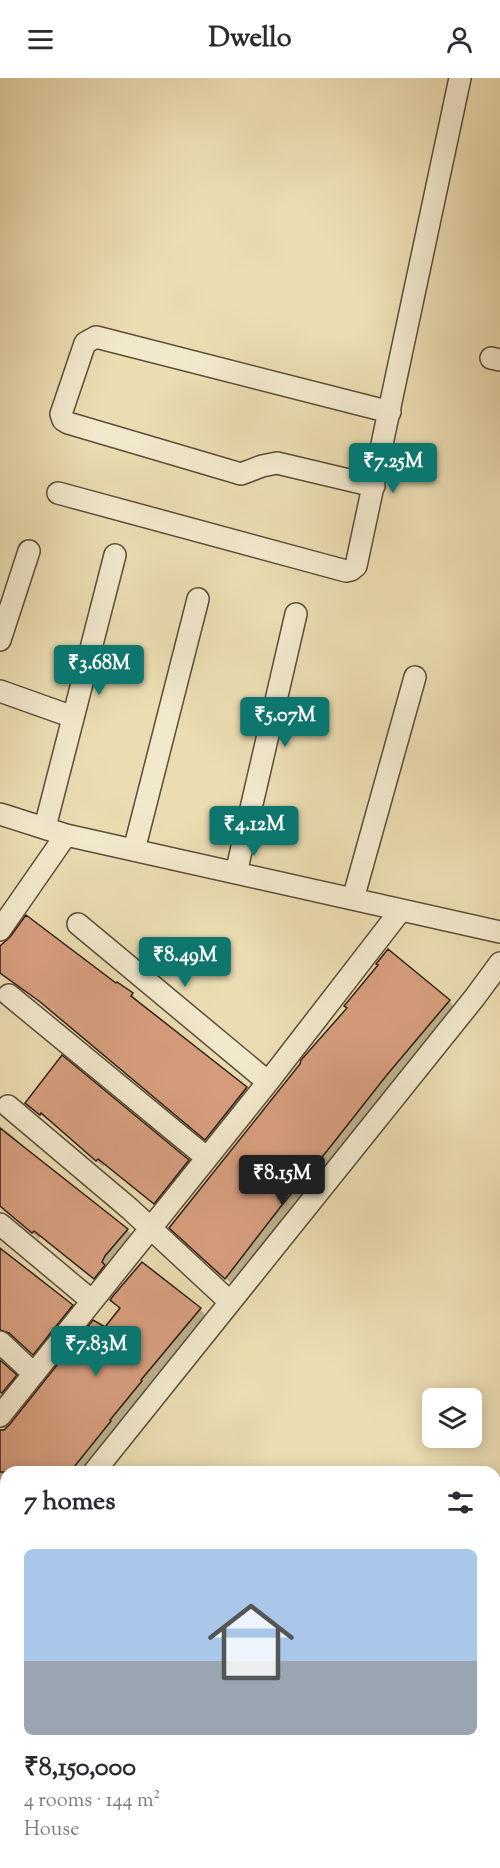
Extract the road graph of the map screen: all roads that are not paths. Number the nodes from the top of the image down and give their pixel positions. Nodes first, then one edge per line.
1 (460, 78) edge
2 (390, 412) junction
3 (374, 486) junction
4 (58, 493) dead end
5 (29, 551) dead end
6 (115, 555) dead end
7 (198, 599) dead end
8 (6, 601) edge
9 (296, 614) dead end
10 (0, 640) edge
11 (415, 677) dead end
12 (0, 691) edge
13 (73, 717) junction
14 (0, 814) edge
15 (45, 827) junction
16 (66, 835) junction
17 (134, 850) junction
18 (236, 873) junction
19 (353, 899) junction
20 (401, 910) junction
21 (78, 924) dead end
22 (0, 930) edge
23 (500, 932) edge
24 (500, 963) edge
25 (9, 995) dead end
26 (268, 1082) junction
27 (8, 1107) dead end
28 (207, 1158) junction
29 (0, 1224) edge
30 (150, 1228) junction
31 (92, 1301) junction
32 (230, 1302) junction
33 (0, 1342) edge
34 (34, 1374) junction
35 (0, 1416) edge
36 (99, 1466) edge

1 - 2 street
2 - 3 street
2 - 3 street
3 - 4 street
5 - 8 street
6 - 13 street
7 - 17 street
8 - 10 street
9 - 18 street
11 - 19 street
12 - 13 street
13 - 15 street
14 - 15 street
15 - 16 street
16 - 17 street
16 - 22 street
17 - 18 street
18 - 19 street
19 - 20 street
20 - 23 street
20 - 26 street
21 - 26 street
24 - 32 street
25 - 28 street
26 - 28 street
27 - 30 street
28 - 30 street
29 - 31 street
30 - 31 street
30 - 32 street
31 - 34 street
32 - 36 street
33 - 34 street
34 - 35 street

